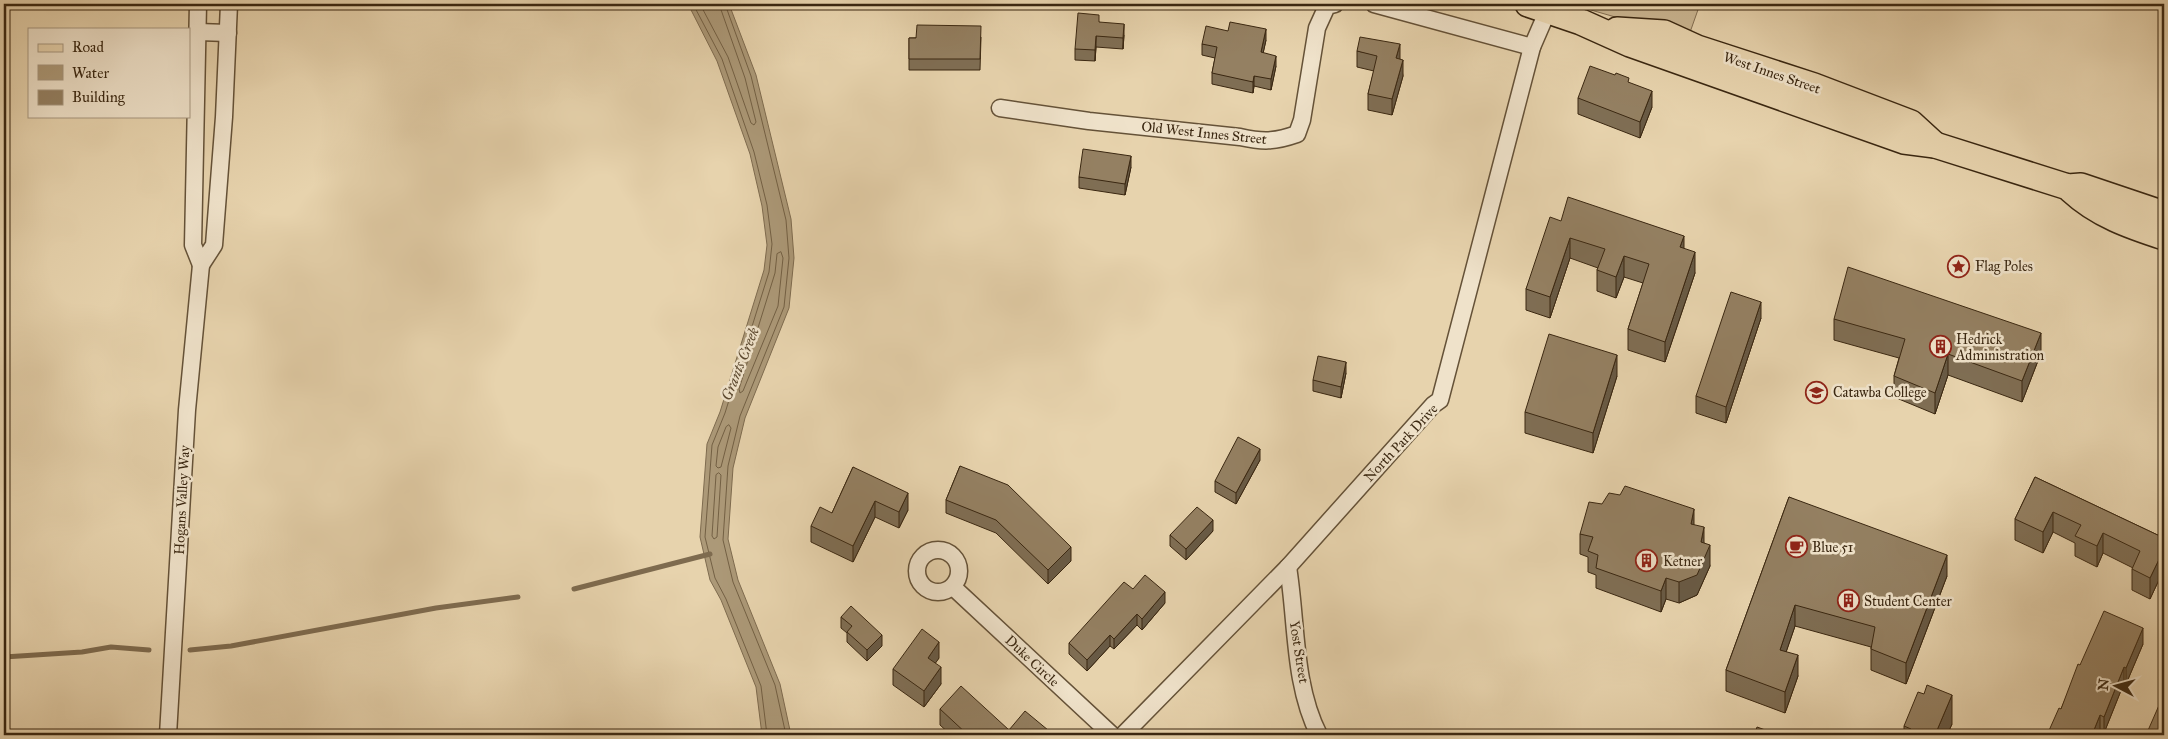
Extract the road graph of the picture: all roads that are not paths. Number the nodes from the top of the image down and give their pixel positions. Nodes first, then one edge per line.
1 (198, 4) edge
2 (228, 4) edge
3 (1335, 4) edge
4 (1374, 4) edge
5 (1538, 7) edge
6 (198, 32) junction
7 (228, 33) junction
8 (1532, 47) junction
9 (1000, 108) dead end
10 (2068, 187) junction
11 (2164, 214) edge
12 (2164, 237) edge
13 (201, 265) junction
14 (1288, 566) junction
15 (953, 587) dead end
16 (168, 735) edge
17 (1112, 735) edge
18 (1123, 735) edge
19 (1319, 735) edge

1 - 6 street, Hogans Valley Way
2 - 7 street, Hogans Valley Way
3 - 9 street, Old West Innes Street
4 - 8 street
5 - 8 street, North Park Drive
5 - 10 main road, West Innes Street
6 - 7 street
6 - 13 street, Hogans Valley Way
7 - 13 street, Hogans Valley Way
8 - 14 street, North Park Drive
10 - 11 main road, West Innes Street
10 - 12 main road, West Innes Street
13 - 16 street, Hogans Valley Way
14 - 18 street, North Park Drive
14 - 19 street, Yost Street
15 - 17 street, Duke Circle

